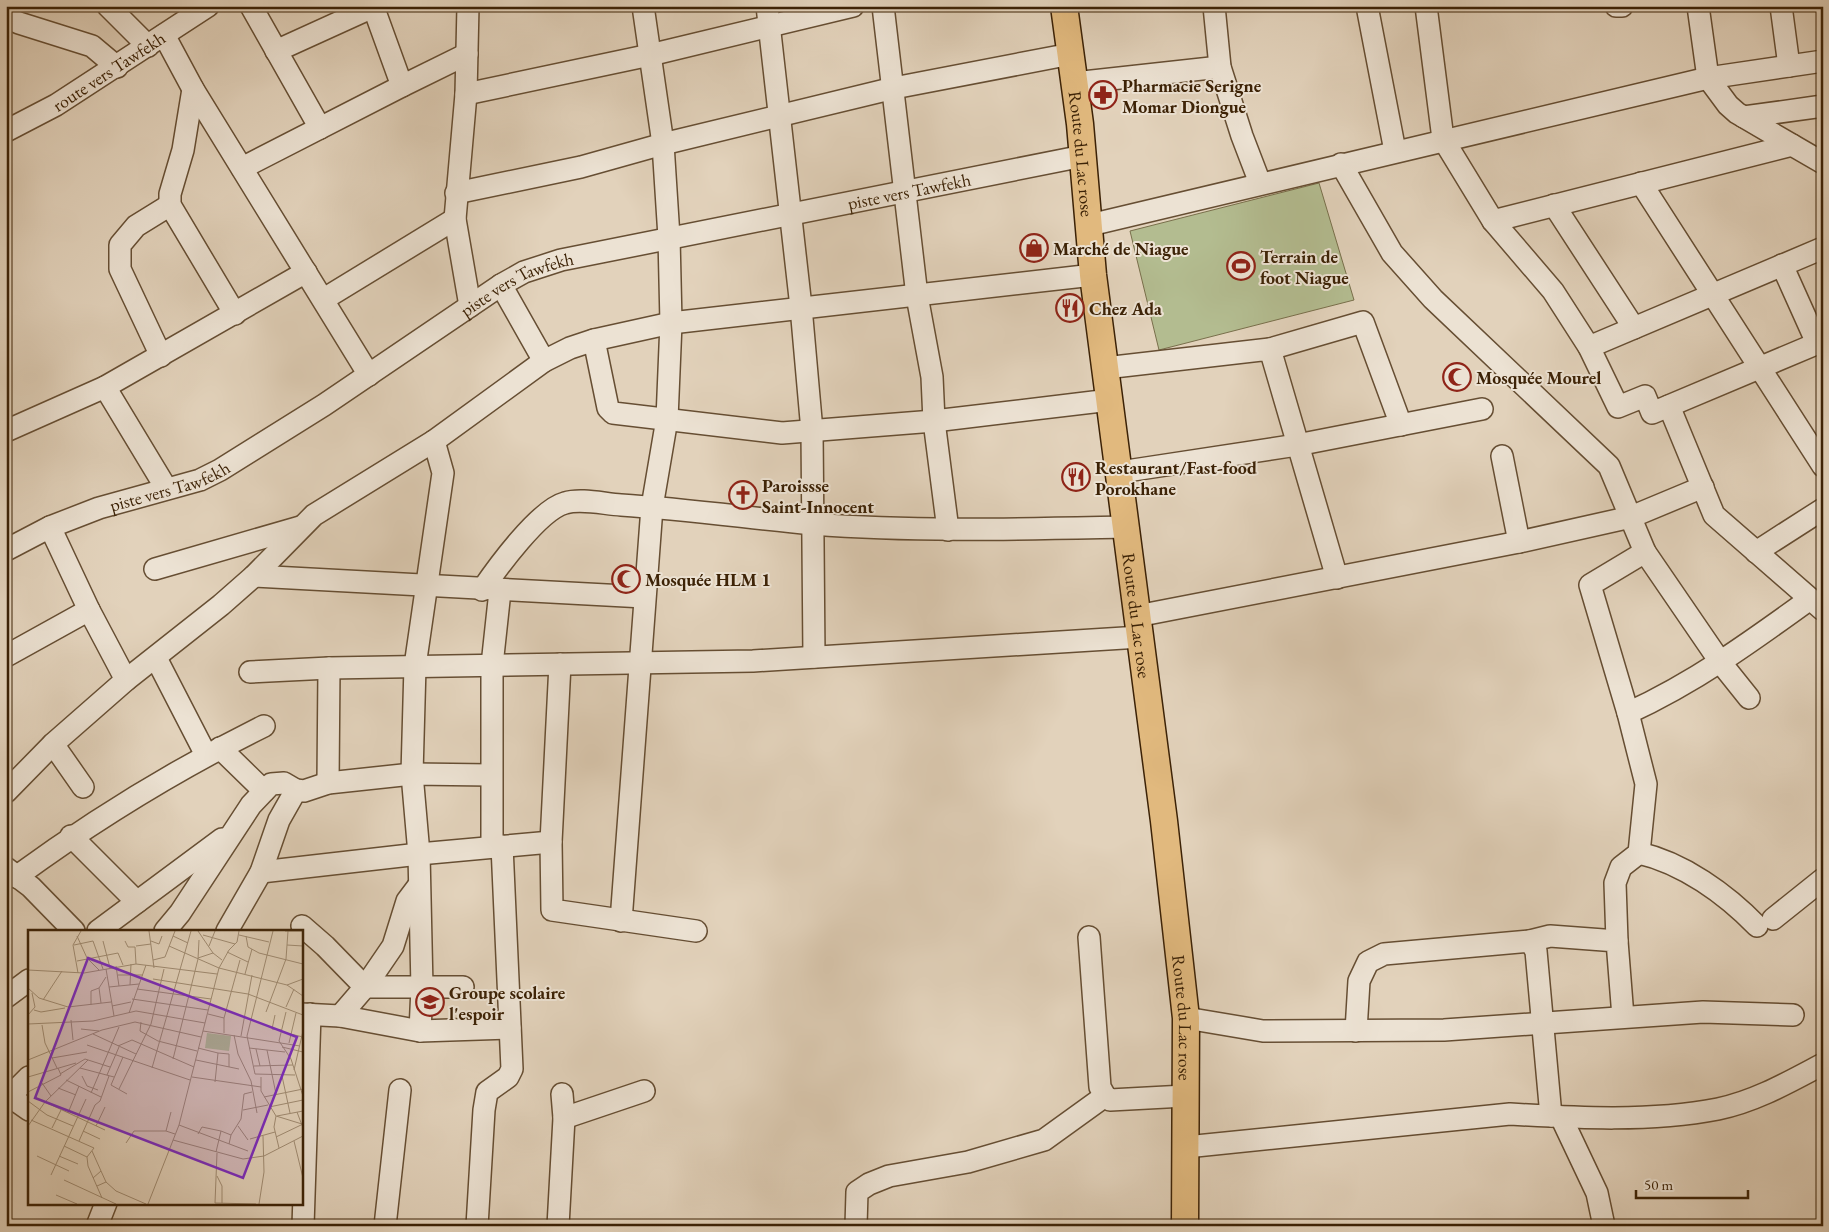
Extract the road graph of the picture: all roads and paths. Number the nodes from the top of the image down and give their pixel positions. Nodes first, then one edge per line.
1 (12, 6) edge
2 (108, 6) edge
3 (251, 6) edge
4 (374, 6) edge
5 (468, 6) edge
6 (643, 6) edge
7 (768, 6) edge
8 (854, 6) edge
9 (883, 6) edge
10 (1064, 6) edge
11 (1214, 6) edge
12 (1367, 6) edge
13 (1426, 6) edge
14 (1616, 6) edge
15 (1622, 6) edge
16 (1698, 6) edge
17 (1780, 6) edge
18 (197, 9) edge
19 (6, 10) edge
20 (6, 17) edge
21 (770, 28) junction
22 (156, 40) junction
23 (276, 51) junction
24 (468, 54) junction
25 (1070, 54) junction
26 (650, 55) junction
27 (1823, 61) edge
28 (1789, 66) junction
29 (117, 67) junction
30 (1220, 67) junction
31 (1708, 78) junction
32 (1074, 83) junction
33 (402, 86) junction
34 (894, 88) junction
35 (193, 89) junction
36 (466, 94) junction
37 (1823, 106) edge
38 (780, 115) junction
39 (1744, 116) junction
40 (320, 128) junction
41 (6, 132) edge
42 (1444, 139) junction
43 (663, 144) junction
44 (1792, 145) junction
45 (1395, 151) junction
46 (1083, 156) junction
47 (1823, 163) edge
48 (1341, 164) junction
49 (242, 168) junction
50 (1641, 183) junction
51 (1260, 184) junction
52 (456, 192) junction
53 (905, 194) junction
54 (170, 205) junction
55 (1554, 205) junction
56 (791, 214) junction
57 (455, 219) junction
58 (1493, 221) junction
59 (1090, 224) junction
60 (669, 237) junction
61 (1823, 248) edge
62 (1782, 265) junction
63 (306, 272) junction
64 (1093, 275) junction
65 (501, 285) junction
66 (1713, 294) junction
67 (917, 296) junction
68 (324, 299) junction
69 (470, 306) junction
70 (801, 307) junction
71 (235, 314) junction
72 (671, 324) junction
73 (1634, 328) junction
74 (594, 340) junction
75 (1820, 342) edge
76 (1589, 347) junction
77 (1270, 348) junction
78 (161, 356) junction
79 (544, 361) junction
80 (1105, 368) junction
81 (1760, 368) junction
82 (369, 375) junction
83 (105, 387) junction
84 (1110, 400) junction
85 (1669, 406) junction
86 (1482, 409) dead end
87 (667, 419) junction
88 (934, 421) junction
89 (1401, 425) junction
90 (6, 431) edge
91 (812, 432) junction
92 (434, 441) junction
93 (1297, 445) junction
94 (1502, 456) dead end
95 (1823, 466) edge
96 (1120, 472) junction
97 (166, 488) junction
98 (1703, 488) junction
99 (652, 507) junction
100 (1823, 509) edge
101 (1631, 516) junction
102 (814, 524) junction
103 (50, 527) junction
104 (300, 527) junction
105 (1126, 527) junction
106 (948, 530) junction
107 (1519, 542) junction
108 (6, 550) edge
109 (1645, 552) junction
110 (1756, 552) junction
111 (155, 569) dead end
112 (254, 576) junction
113 (1337, 578) junction
114 (428, 587) junction
115 (491, 590) junction
116 (644, 597) junction
117 (1817, 605) edge
118 (89, 610) junction
119 (1138, 626) junction
120 (6, 656) edge
121 (814, 657) junction
122 (156, 658) junction
123 (642, 661) junction
124 (1721, 663) junction
125 (560, 664) junction
126 (492, 665) junction
127 (415, 666) junction
128 (329, 668) junction
129 (250, 672) dead end
130 (126, 680) junction
131 (1749, 698) dead end
132 (1628, 713) junction
133 (264, 726) dead end
134 (53, 744) junction
135 (213, 751) junction
136 (412, 774) junction
137 (491, 775) junction
138 (328, 783) junction
139 (83, 787) dead end
140 (296, 790) junction
141 (264, 791) junction
142 (6, 792) edge
143 (236, 828) junction
144 (71, 836) junction
145 (551, 842) junction
146 (497, 846) junction
147 (419, 854) junction
148 (1639, 854) junction
149 (11, 872) edge
150 (261, 872) junction
151 (1823, 880) edge
152 (419, 885) junction
153 (137, 902) junction
154 (621, 920) junction
155 (302, 926) dead end
156 (73, 930) edge
157 (99, 930) edge
158 (165, 930) edge
159 (228, 930) edge
160 (696, 931) dead end
161 (1089, 937) dead end
162 (1530, 941) junction
163 (1617, 941) junction
164 (28, 981) edge
165 (365, 987) junction
166 (463, 987) dead end
167 (422, 988) junction
168 (6, 997) edge
169 (306, 1014) edge
170 (1793, 1015) dead end
171 (340, 1016) junction
172 (1623, 1017) junction
173 (1186, 1018) junction
174 (1543, 1023) junction
175 (510, 1028) junction
176 (420, 1031) junction
177 (1356, 1031) junction
178 (1823, 1064) edge
179 (28, 1078) edge
180 (305, 1086) edge
181 (400, 1090) dead end
182 (644, 1091) dead end
183 (562, 1094) dead end
184 (1104, 1096) junction
185 (1186, 1096) junction
186 (8, 1098) edge
187 (28, 1109) edge
188 (1556, 1116) junction
189 (564, 1118) junction
190 (1186, 1147) junction
191 (304, 1170) edge
192 (106, 1204) edge
193 (97, 1226) edge
194 (303, 1226) edge
195 (385, 1226) edge
196 (477, 1226) edge
197 (558, 1226) edge
198 (856, 1226) edge
199 (1185, 1226) edge
200 (1604, 1226) edge

1 - 19 street
2 - 22 street
3 - 23 street
4 - 23 street
4 - 33 street
5 - 24 street
6 - 26 street
7 - 21 street
8 - 21 street
9 - 34 street
10 - 25 main road, Route du Lac rose
11 - 30 street
12 - 45 street
13 - 42 street
14 - 15 street
16 - 31 street
17 - 28 street
18 - 22 street, route vers Tawfekh
20 - 29 street
21 - 26 street
21 - 38 street
22 - 29 street, route vers Tawfekh
22 - 35 street
23 - 40 street
24 - 33 street
24 - 36 street
25 - 32 main road, Route du Lac rose
25 - 34 street
26 - 36 street
26 - 43 street
27 - 28 street
28 - 31 street
29 - 41 street, route vers Tawfekh
30 - 32 street
30 - 51 street
31 - 39 street
31 - 42 street
32 - 46 main road, Route du Lac rose
33 - 40 street
34 - 38 street
34 - 53 street
35 - 49 street
35 - 54 street
36 - 52 street
37 - 39 street
38 - 43 street
38 - 56 street
39 - 44 street
40 - 49 street
42 - 45 street
42 - 58 street
43 - 52 street
43 - 60 street
44 - 47 street
44 - 50 street
45 - 48 street
46 - 53 street, piste vers Tawfekh
46 - 59 main road, Route du Lac rose
48 - 51 street
48 - 101 street
49 - 63 street
50 - 55 street
50 - 66 street
51 - 59 street
52 - 57 street
53 - 56 street, piste vers Tawfekh
53 - 67 street
54 - 71 street
54 - 78 street
55 - 58 street
55 - 73 street
56 - 60 street, piste vers Tawfekh
56 - 70 street
57 - 68 street
57 - 69 street
58 - 76 street
59 - 64 main road, Route du Lac rose
60 - 65 street, piste vers Tawfekh
60 - 72 street
61 - 62 street
62 - 66 street
62 - 75 street
63 - 68 street
63 - 71 street
64 - 67 street
64 - 80 main road, Route du Lac rose
65 - 69 street, piste vers Tawfekh
65 - 79 street
66 - 73 street
66 - 81 street
67 - 70 street
67 - 88 street
68 - 82 street
69 - 82 street, piste vers Tawfekh
70 - 72 street
70 - 91 street
71 - 78 street
72 - 74 street
72 - 87 street
73 - 76 street
74 - 79 street
74 - 87 street
75 - 81 street
76 - 85 street
77 - 80 street
77 - 89 street
77 - 93 street
78 - 83 street
79 - 92 street
80 - 84 main road, Route du Lac rose
81 - 85 street
81 - 95 street
82 - 97 street, piste vers Tawfekh
83 - 90 street
83 - 97 street
84 - 88 street
84 - 96 main road, Route du Lac rose
85 - 98 street
86 - 89 street
87 - 91 street
87 - 99 street
88 - 91 street
88 - 106 street
89 - 93 street
91 - 102 street
92 - 104 street
92 - 114 street
93 - 96 street
93 - 113 street
94 - 107 street
96 - 105 main road, Route du Lac rose
97 - 103 street, piste vers Tawfekh
98 - 101 street
98 - 110 street
99 - 102 street
99 - 115 street
99 - 116 street
100 - 110 street
101 - 107 street
101 - 109 street
102 - 106 street
102 - 121 street
103 - 108 street, piste vers Tawfekh
103 - 118 street
104 - 111 street
104 - 112 street
105 - 106 street
105 - 119 main road, Route du Lac rose
107 - 113 street
109 - 124 street
109 - 132 street
110 - 117 street
112 - 114 street
112 - 122 street
113 - 119 street
114 - 115 street
114 - 127 street
115 - 116 street
115 - 126 street
116 - 123 street
117 - 124 street
118 - 120 street
118 - 130 street
119 - 121 street
119 - 173 main road, Route du Lac rose
121 - 123 street
122 - 130 street
122 - 135 street
123 - 125 street
123 - 154 street
124 - 131 street
124 - 132 street
125 - 126 street
125 - 145 street
126 - 127 street
126 - 137 street
127 - 128 street
127 - 136 street
128 - 129 street
128 - 138 street
130 - 134 street
132 - 148 street
133 - 135 street
134 - 139 street
134 - 142 street
135 - 141 street
135 - 144 street
136 - 137 street
136 - 138 street
136 - 147 street
137 - 146 street
138 - 140 street
140 - 141 street
140 - 150 street
141 - 143 street
143 - 153 street
143 - 158 street
144 - 149 street
144 - 153 street
145 - 146 street
145 - 154 street
146 - 147 street
146 - 175 street
147 - 150 street
147 - 152 street
148 - 151 street
148 - 163 street
149 - 156 street
150 - 159 street
152 - 165 street
152 - 167 street
153 - 157 street
154 - 160 street
155 - 165 street
161 - 184 street
162 - 163 street
162 - 174 street
162 - 177 street
163 - 172 street
164 - 168 street
165 - 167 street
165 - 171 street
166 - 167 street
167 - 176 street
169 - 171 street
169 - 180 street
170 - 172 street
171 - 176 street
172 - 174 street
173 - 177 street
173 - 185 main road, Route du Lac rose
174 - 177 street
174 - 188 street
175 - 176 street
175 - 196 street
178 - 188 street
179 - 186 street
180 - 191 street
181 - 195 street
182 - 189 street
183 - 189 street
184 - 185 street
184 - 198 street
185 - 190 main road, Route du Lac rose
186 - 187 street
188 - 190 street
188 - 200 street
189 - 197 street
190 - 199 main road, Route du Lac rose
191 - 194 street
192 - 193 street

